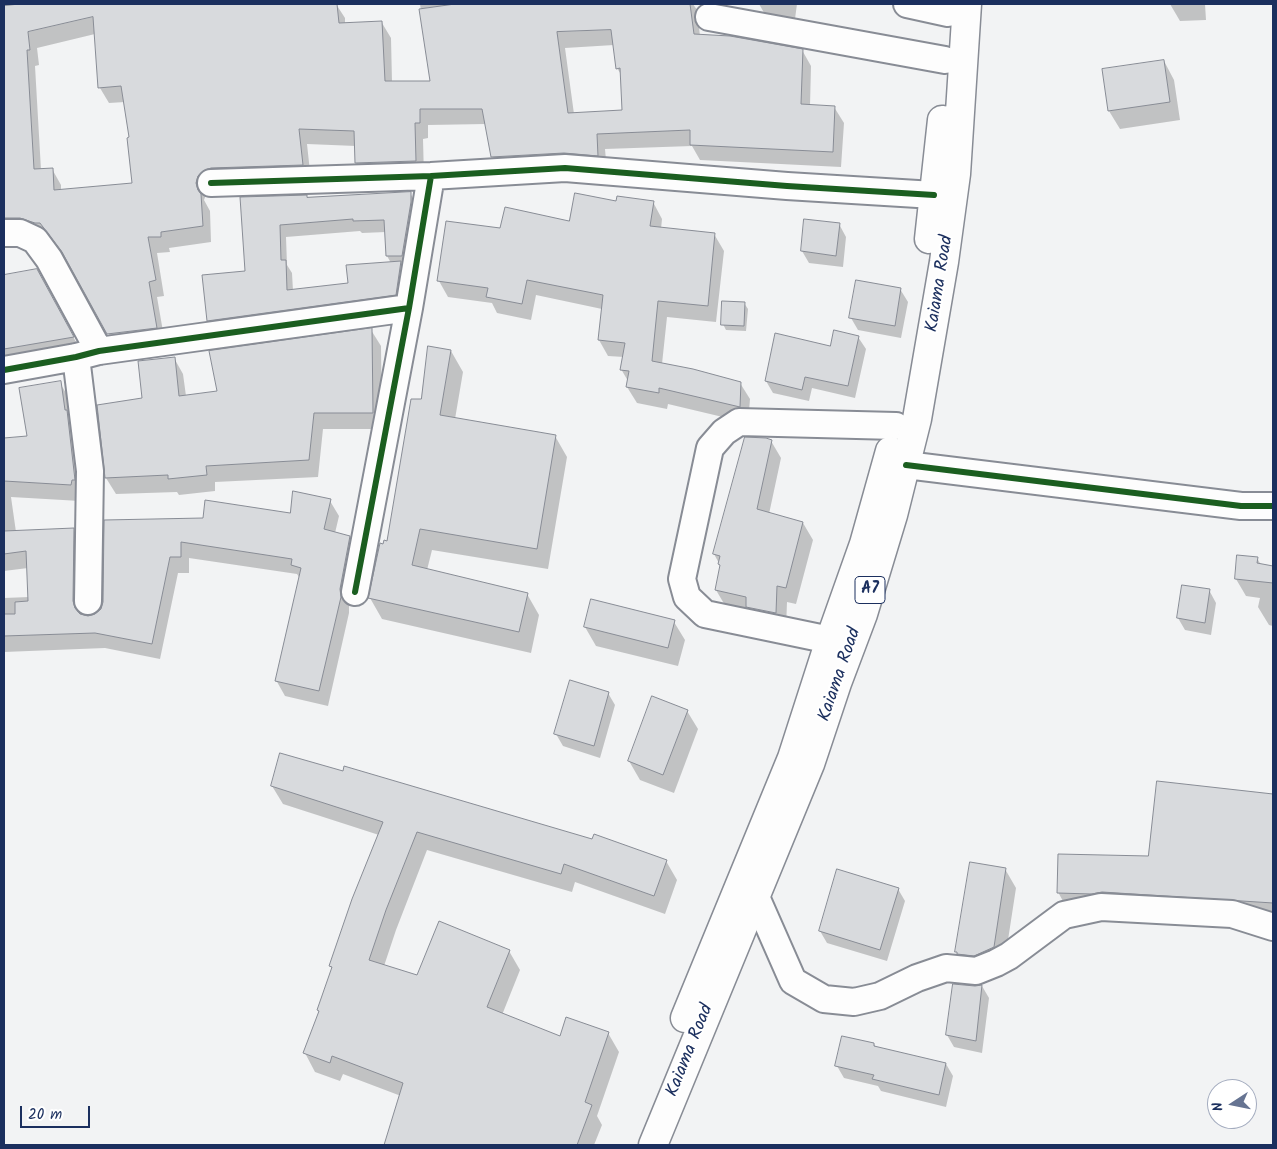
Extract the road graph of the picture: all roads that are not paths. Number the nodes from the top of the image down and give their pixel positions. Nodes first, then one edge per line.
1 (907, 4) edge
2 (954, 7) edge
3 (709, 17) dead end
4 (945, 60) junction
5 (431, 176) junction
6 (211, 183) dead end
7 (934, 195) junction
8 (4, 233) edge
9 (409, 308) junction
10 (88, 354) junction
11 (4, 370) edge
12 (896, 426) junction
13 (906, 465) junction
14 (1273, 506) edge
15 (355, 592) dead end
16 (88, 601) dead end
17 (830, 640) junction
18 (756, 897) junction
19 (1273, 927) edge
20 (634, 1145) edge
21 (653, 1145) edge

1 - 2 street
2 - 4 highway, Kaiama Road / A7
2 - 13 highway, Kaiama Road / A7
3 - 4 street
4 - 7 highway, Kaiama Road / A7
5 - 6 street
5 - 7 street
5 - 9 street
7 - 12 highway, Kaiama Road / A7
8 - 10 street
9 - 10 street
9 - 15 street
10 - 11 street
10 - 16 street
12 - 17 highway, Kaiama Road / A7
12 - 17 street
13 - 14 street
13 - 18 highway, Kaiama Road / A7
17 - 20 highway, Kaiama Road / A7
18 - 19 street
18 - 21 highway, Kaiama Road / A7

